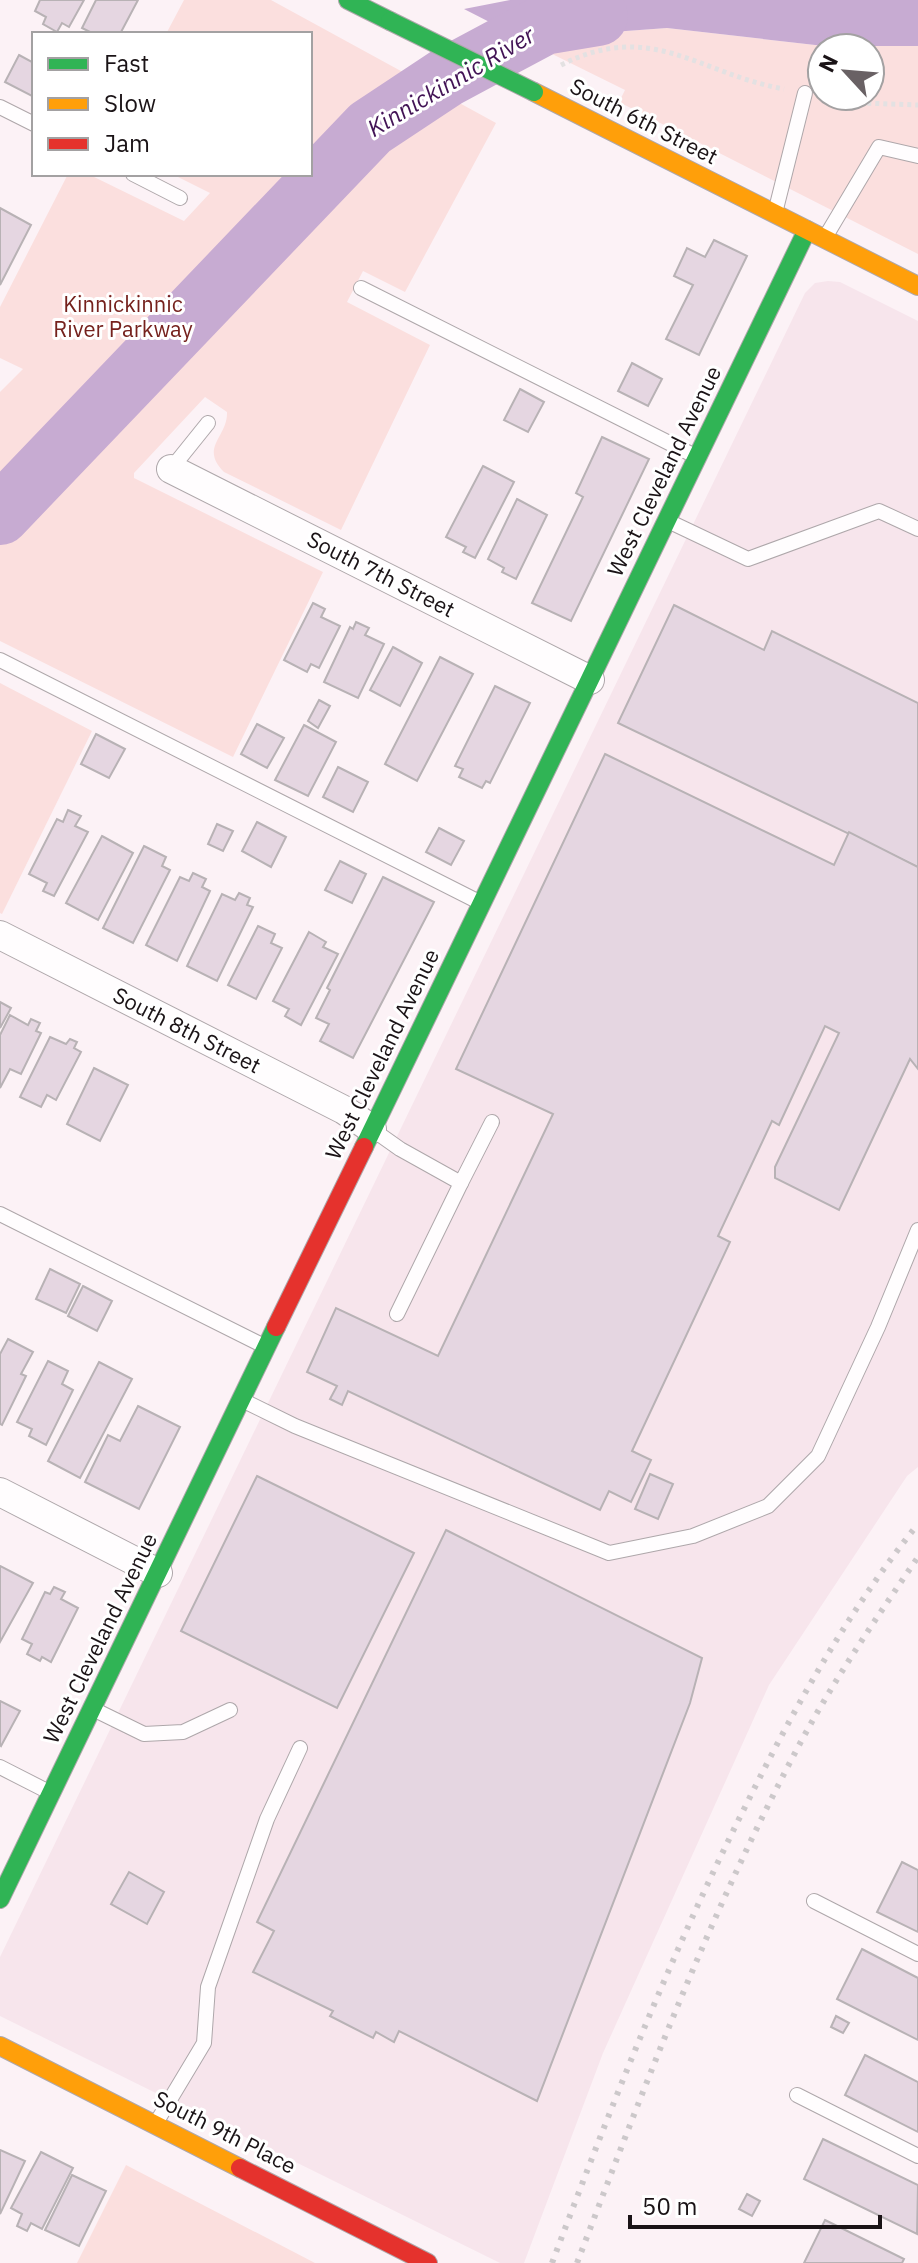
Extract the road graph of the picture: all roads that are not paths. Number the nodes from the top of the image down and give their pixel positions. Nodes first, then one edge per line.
1 (348, 0) edge
2 (805, 93) road end
3 (0, 107) edge
4 (32, 123) edge
5 (918, 156) edge
6 (137, 176) edge
7 (180, 198) dead end
8 (774, 213) junction
9 (807, 230) junction
10 (824, 239) junction
11 (918, 286) edge
12 (361, 288) dead end
13 (208, 423) dead end
14 (697, 457) junction
15 (171, 469) joint
16 (667, 520) junction
17 (918, 529) edge
18 (0, 660) edge
19 (590, 680) junction
20 (481, 903) junction
21 (0, 935) edge
22 (492, 1122) dead end
23 (372, 1129) junction
24 (461, 1183) junction
25 (0, 1214) edge
26 (918, 1230) edge
27 (397, 1314) dead end
28 (267, 1347) junction
29 (241, 1400) junction
30 (0, 1492) edge
31 (158, 1573) junction
32 (92, 1708) junction
33 (230, 1710) dead end
34 (300, 1748) dead end
35 (0, 1767) edge
36 (51, 1793) junction
37 (0, 1899) edge
38 (814, 1901) dead end
39 (918, 1954) edge
40 (0, 2046) edge
41 (797, 2095) dead end
42 (156, 2123) junction
43 (918, 2156) edge
44 (428, 2263) edge

1 - 8 street, South 6th Street, bridge
2 - 8 lane
3 - 4 lane
5 - 10 lane
6 - 7 lane
8 - 9 street, South 6th Street
9 - 10 street, South 6th Street
9 - 14 street, West Cleveland Avenue
10 - 11 street, South 6th Street
12 - 14 lane
13 - 15 lane
14 - 16 street, West Cleveland Avenue
15 - 19 street, South 7th Street
16 - 17 lane
16 - 19 street, West Cleveland Avenue
18 - 20 lane
19 - 20 street, West Cleveland Avenue
20 - 23 street, West Cleveland Avenue
21 - 23 street, South 8th Street
22 - 24 lane
23 - 24 lane
23 - 28 street, West Cleveland Avenue
24 - 27 lane
25 - 28 lane
26 - 29 lane
28 - 29 street, West Cleveland Avenue
29 - 31 street, West Cleveland Avenue
30 - 31 street
31 - 32 street, West Cleveland Avenue
32 - 33 lane
32 - 36 street, West Cleveland Avenue
34 - 42 lane
35 - 36 lane
36 - 37 street, West Cleveland Avenue
38 - 39 lane
40 - 42 street, South 9th Place
41 - 43 lane
42 - 44 street, South 9th Place

